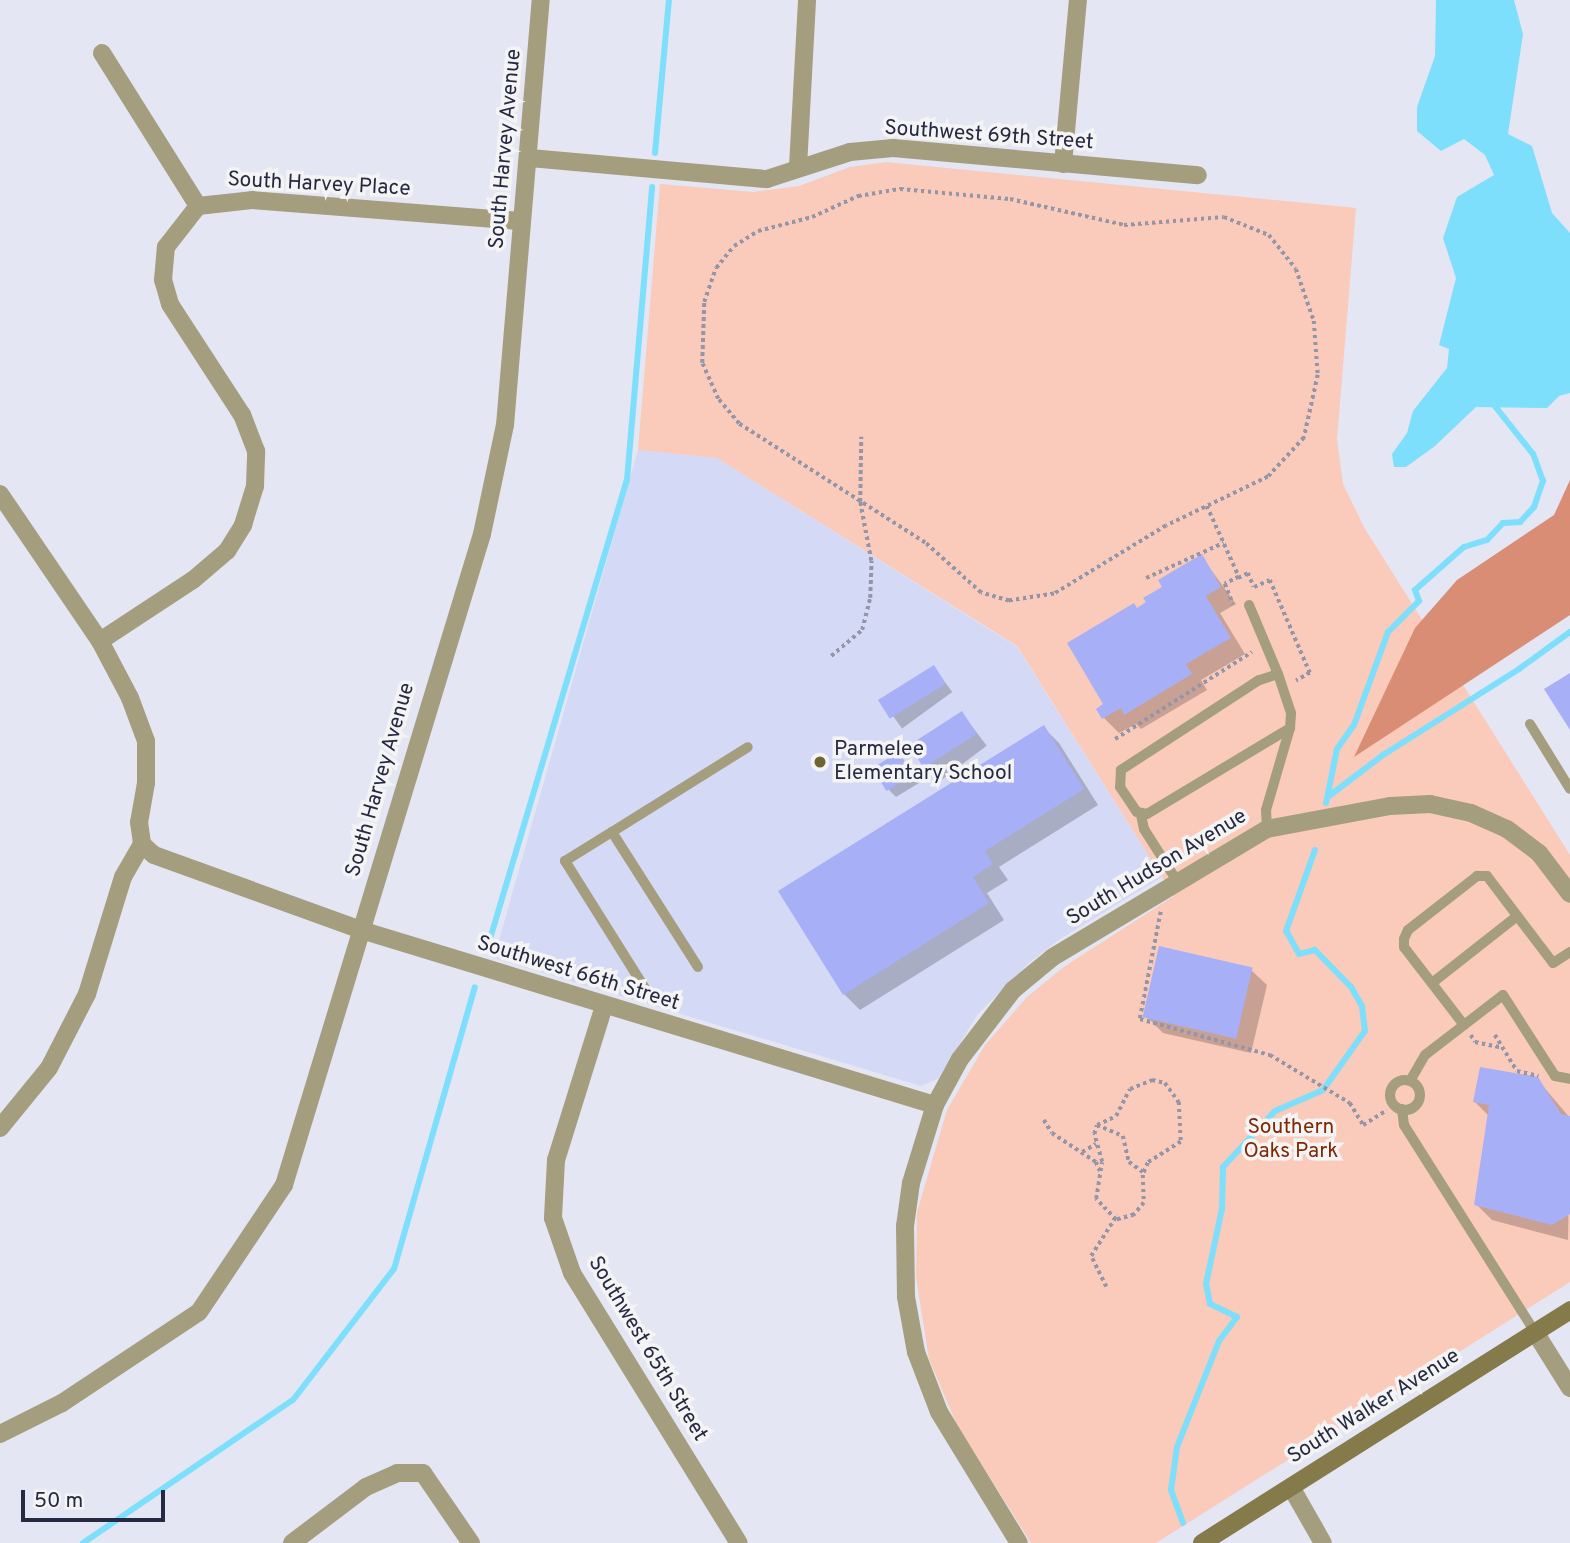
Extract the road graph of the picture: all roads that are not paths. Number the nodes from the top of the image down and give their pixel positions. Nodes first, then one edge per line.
1 (541, 0) edge
2 (807, 0) edge
3 (1078, 0) edge
4 (102, 53) dead end
5 (530, 158) junction
6 (1063, 164) junction
7 (798, 167) junction
8 (1198, 175) dead end
9 (198, 206) junction
10 (519, 221) junction
11 (0, 494) edge
12 (1249, 605) dead end
13 (100, 641) junction
14 (1278, 674) junction
15 (1530, 724) dead end
16 (1290, 728) junction
17 (748, 747) dead end
18 (1566, 775) edge
19 (1570, 789) edge
20 (1141, 815) junction
21 (1267, 828) junction
22 (612, 832) junction
23 (142, 844) junction
24 (1177, 881) junction
25 (1570, 894) edge
26 (1517, 916) junction
27 (361, 930) junction
28 (1570, 952) edge
29 (698, 967) dead end
30 (1432, 983) junction
31 (652, 998) dead end
32 (604, 1006) junction
33 (1464, 1025) junction
34 (1570, 1079) edge
35 (1410, 1081) junction
36 (934, 1105) junction
37 (1398, 1107) junction
38 (0, 1128) edge
39 (1570, 1310) edge
40 (1535, 1332) junction
41 (1570, 1388) edge
42 (0, 1434) edge
43 (1291, 1487) junction
44 (292, 1543) edge
45 (471, 1543) edge
46 (739, 1543) edge
47 (1019, 1543) edge
48 (1202, 1543) edge
49 (1323, 1543) edge

1 - 5 street, South Harvey Avenue
2 - 7 street
3 - 6 street
4 - 9 street
5 - 7 street, Southwest 69th Street
5 - 10 street, South Harvey Avenue
6 - 7 street, Southwest 69th Street
6 - 8 street, Southwest 69th Street
9 - 10 street, South Harvey Place
9 - 13 street, South Harvey Place
10 - 27 street, South Harvey Avenue
11 - 13 street
12 - 14 lane
13 - 23 street
14 - 16 lane
14 - 20 lane
15 - 18 lane
16 - 20 lane
16 - 21 lane
17 - 22 lane
18 - 19 lane
20 - 24 lane
21 - 24 street, South Hudson Avenue
21 - 25 street, South Hudson Avenue
22 - 29 lane
22 - 31 lane
23 - 27 street, Southwest 66th Street
23 - 38 street
24 - 36 street, South Hudson Avenue
26 - 28 lane
26 - 30 lane
26 - 30 lane
27 - 32 street, Southwest 66th Street
27 - 42 street, South Harvey Avenue
30 - 33 lane
32 - 36 street, Southwest 66th Street
32 - 46 street, Southwest 65th Street
33 - 34 lane
33 - 35 lane
35 - 37 lane
35 - 37 lane
36 - 47 street
37 - 40 lane
39 - 40 main road, South Walker Avenue
40 - 41 street
40 - 43 main road, South Walker Avenue
43 - 48 main road, South Walker Avenue
43 - 49 street
44 - 45 street

